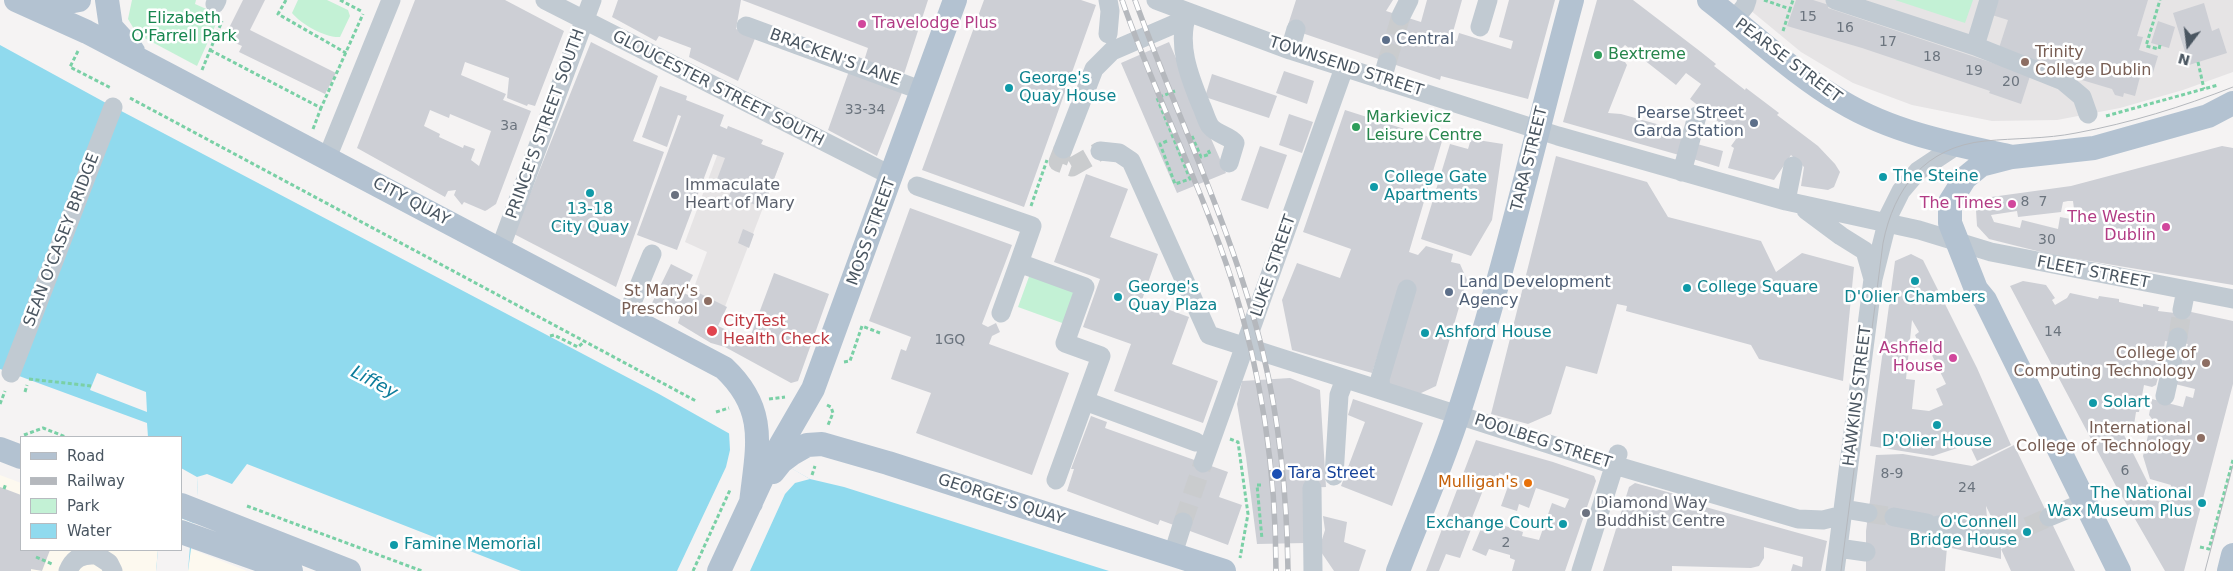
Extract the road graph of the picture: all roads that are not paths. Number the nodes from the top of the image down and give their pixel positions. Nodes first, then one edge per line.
1 (17, 0) edge
2 (79, 0) edge
3 (107, 0) edge
4 (391, 0) edge
5 (545, 0) edge
6 (592, 0) edge
7 (955, 0) edge
8 (1108, 0) edge
9 (1156, 0) edge
10 (1488, 0) edge
11 (1572, 0) edge
12 (1709, 0) edge
13 (1747, 0) edge
14 (1835, 0) edge
15 (1989, 0) edge
16 (1186, 16) junction
17 (1734, 20) junction
18 (583, 21) junction
19 (746, 26) dead end
20 (1480, 27) dead end
21 (1296, 29) dead end
22 (1108, 34) dead end
23 (1975, 46) junction
24 (1290, 50) junction
25 (1387, 62) tunnel mouth
26 (1344, 68) junction
27 (168, 74) junction
28 (1382, 80) junction
29 (923, 90) junction
30 (2229, 93) edge
31 (120, 99) road end
32 (1697, 116) dead end
33 (2092, 116) road end
34 (2208, 116) junction
35 (2233, 117) edge
36 (1537, 130) junction
37 (1957, 145) junction
38 (1063, 149) tunnel mouth
39 (1100, 151) tunnel mouth
40 (2012, 157) junction
41 (327, 158) junction
42 (1229, 163) dead end
43 (1792, 166) dead end
44 (1682, 172) junction
45 (892, 176) junction
46 (917, 186) dead end
47 (1792, 203) junction
48 (1887, 223) junction
49 (1955, 241) junction
50 (500, 249) junction
51 (652, 254) dead end
52 (1019, 263) junction
53 (1873, 279) junction
54 (1407, 289) dead end
55 (2186, 290) junction
56 (2233, 299) edge
57 (2182, 310) tunnel mouth
58 (1001, 313) dead end
59 (627, 316) junction
60 (2178, 337) tunnel mouth
61 (1245, 348) junction
62 (9, 379) road end
63 (1345, 379) junction
64 (1381, 390) junction
65 (2165, 396) dead end
66 (1085, 401) junction
67 (1458, 414) junction
68 (1196, 442) dead end
69 (770, 456) junction
70 (1616, 460) junction
71 (1203, 463) tunnel mouth
72 (1334, 476) dead end
73 (1056, 480) dead end
74 (1312, 488) dead end
75 (2085, 502) junction
76 (190, 508) edge
77 (1843, 512) junction
78 (1868, 513) tunnel mouth
79 (1894, 517) tunnel mouth
80 (2049, 517) tunnel mouth
81 (1183, 522) tunnel mouth
82 (189, 535) edge
83 (2002, 538) tunnel mouth
84 (1838, 548) junction
85 (1866, 552) dead end
86 (1173, 554) junction
87 (2233, 555) edge
88 (76, 559) edge
89 (1231, 567) edge
90 (113, 571) edge
91 (291, 571) edge
92 (349, 571) edge
93 (719, 571) edge
94 (1313, 571) edge
95 (1398, 571) edge
96 (1581, 571) edge
97 (1835, 571) edge
98 (2119, 571) edge
99 (2229, 571) edge

1 - 2 main road
1 - 27 main road, CITY QUAY
3 - 27 main road
4 - 41 street
5 - 18 street, GLOUCESTER STREET SOUTH
6 - 18 street, PRINCE'S STREET SOUTH
7 - 29 main road, MOSS STREET
8 - 22 street
9 - 16 street, TOWNSEND STREET
10 - 20 street
11 - 36 main road, TARA STREET
12 - 17 main road, PEARSE STREET
13 - 17 street
14 - 23 street
15 - 23 street
16 - 24 street, TOWNSEND STREET
16 - 38 street
16 - 42 street
17 - 37 main road, PEARSE STREET
18 - 45 street, GLOUCESTER STREET SOUTH
18 - 50 street, PRINCE'S STREET SOUTH
19 - 29 street, BRACKEN'S LANE
21 - 24 street
23 - 33 street
24 - 26 street, TOWNSEND STREET
25 - 28 street
26 - 28 street, TOWNSEND STREET
26 - 61 street, LUKE STREET
27 - 41 main road, CITY QUAY
28 - 36 street, TOWNSEND STREET
29 - 45 main road, MOSS STREET
30 - 34 main road
31 - 62 street, SEAN O'CASEY BRIDGE
32 - 44 street
34 - 35 main road
34 - 40 main road
36 - 44 street, TOWNSEND STREET
36 - 67 main road, TARA STREET
37 - 40 main road, PEARSE STREET
37 - 48 street, HAWKINS STREET
39 - 61 street, POOLBEG STREET
40 - 49 main road
41 - 50 main road, CITY QUAY
43 - 47 street
44 - 47 street, TOWNSEND STREET
45 - 69 main road, MOSS STREET
46 - 52 street
47 - 48 street, TOWNSEND STREET
47 - 53 street, TOWNSEND STREET
48 - 49 street, TOWNSEND STREET
48 - 53 street, HAWKINS STREET
49 - 55 street, FLEET STREET
49 - 75 main road
50 - 59 main road, CITY QUAY
51 - 59 street
52 - 58 street
52 - 66 street
53 - 77 street, HAWKINS STREET
54 - 64 street
55 - 56 street, FLEET STREET
55 - 57 street
59 - 69 main road, CITY QUAY
60 - 65 street
61 - 63 street, POOLBEG STREET
61 - 71 street, LUKE STREET
63 - 64 street, POOLBEG STREET
63 - 72 street
64 - 67 street, POOLBEG STREET
66 - 68 street
66 - 73 street
67 - 70 street, POOLBEG STREET
67 - 95 main road, TARA STREET
69 - 86 main road, GEORGE'S QUAY
69 - 93 main road, MOSS STREET
70 - 77 street, POOLBEG STREET
70 - 96 street
74 - 94 street
75 - 80 street
75 - 98 main road
76 - 92 main road
77 - 78 street
77 - 84 street, HAWKINS STREET
79 - 83 street
81 - 86 street
82 - 91 main road
84 - 85 street
84 - 97 street, HAWKINS STREET
86 - 89 main road, GEORGE'S QUAY
87 - 99 main road
88 - 90 street

